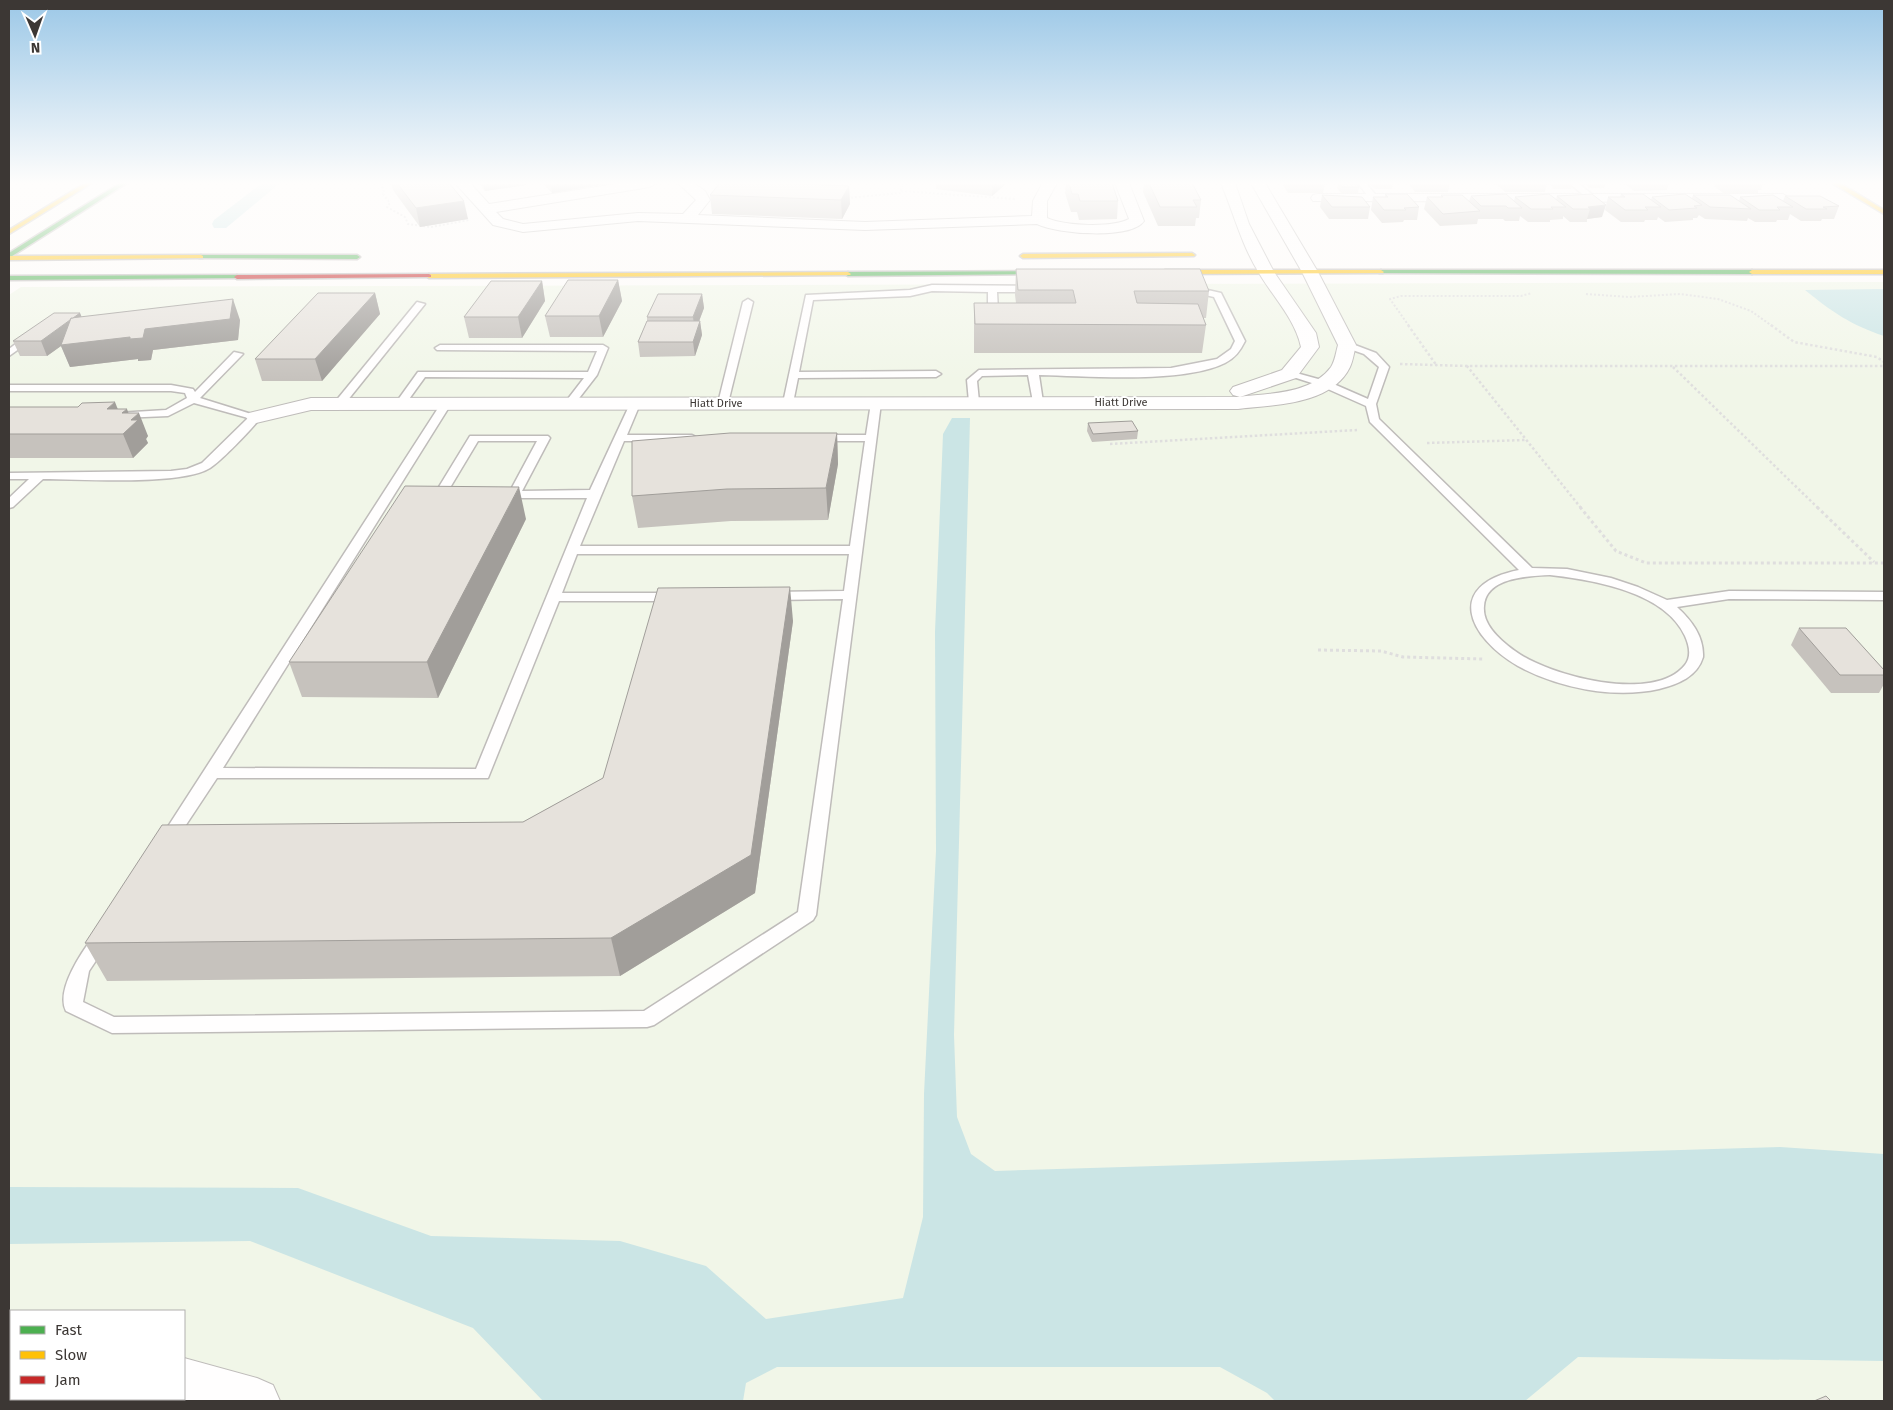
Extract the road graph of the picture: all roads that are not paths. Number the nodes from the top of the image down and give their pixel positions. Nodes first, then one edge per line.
1 (22, 249) edge
2 (1257, 249) edge
3 (1296, 249) edge
4 (1208, 255) dead end
5 (1244, 255) dead end
6 (1284, 255) dead end
7 (1300, 255) junction
8 (1009, 256) dead end
9 (9, 257) edge
10 (373, 257) dead end
11 (1264, 261) junction
12 (1314, 264) junction
13 (1148, 272) edge
14 (1884, 272) edge
15 (1069, 273) edge
16 (9, 278) edge
17 (992, 289) junction
18 (1041, 289) edge
19 (1178, 289) edge
20 (748, 302) dead end
21 (420, 304) dead end
22 (993, 311) edge
23 (40, 330) edge
24 (1347, 345) junction
25 (440, 348) dead end
26 (9, 354) edge
27 (238, 354) dead end
28 (1033, 372) junction
29 (936, 374) dead end
30 (1289, 374) junction
31 (592, 375) junction
32 (793, 375) junction
33 (1324, 384) junction
34 (9, 388) edge
35 (193, 399) junction
36 (974, 402) junction
37 (1038, 402) junction
38 (1177, 402) junction
39 (722, 403) junction
40 (788, 403) junction
41 (876, 403) junction
42 (339, 404) junction
43 (400, 404) junction
44 (446, 404) junction
45 (569, 404) junction
46 (634, 404) junction
47 (1371, 404) junction
48 (105, 415) edge
49 (256, 417) junction
50 (619, 438) junction
51 (706, 438) edge
52 (803, 438) edge
53 (871, 438) junction
54 (41, 475) junction
55 (9, 476) edge
56 (594, 494) junction
57 (458, 495) edge
58 (9, 504) edge
59 (572, 550) junction
60 (856, 550) junction
61 (1529, 572) junction
62 (692, 596) edge
63 (752, 596) edge
64 (850, 596) junction
65 (1884, 596) edge
66 (554, 597) junction
67 (1663, 605) junction
68 (212, 774) junction
69 (157, 856) edge
70 (113, 921) edge
71 (185, 1381) edge
72 (257, 1401) edge

1 - 9 main road
2 - 11 street
3 - 7 street
4 - 8 main road
5 - 11 main road
6 - 7 main road
7 - 12 street
9 - 10 main road
11 - 12 main road
11 - 13 main road
11 - 30 street
12 - 14 main road
12 - 24 street
15 - 16 main road
17 - 18 lane
17 - 22 lane
17 - 32 lane
19 - 28 lane
20 - 39 lane
21 - 42 lane
23 - 26 lane
24 - 33 street, Hiatt Drive
24 - 47 lane
25 - 31 lane
27 - 35 lane
28 - 36 lane
28 - 37 lane
29 - 32 lane
30 - 33 lane
30 - 38 street, Hiatt Drive
31 - 43 lane
31 - 45 lane
32 - 40 lane
33 - 38 street, Hiatt Drive
33 - 47 lane
34 - 35 lane
35 - 48 lane
35 - 49 lane
36 - 37 street, Hiatt Drive
36 - 41 street, Hiatt Drive
37 - 38 street, Hiatt Drive
39 - 40 street, Hiatt Drive
39 - 46 street, Hiatt Drive
40 - 41 street, Hiatt Drive
41 - 53 lane
42 - 43 street, Hiatt Drive
42 - 49 street, Hiatt Drive
43 - 44 street, Hiatt Drive
44 - 45 street, Hiatt Drive
44 - 68 lane
45 - 46 street, Hiatt Drive
46 - 50 lane
47 - 61 lane
49 - 54 lane
50 - 51 lane
50 - 56 lane
52 - 53 lane
53 - 60 lane
54 - 55 lane
54 - 58 lane
56 - 57 lane
56 - 59 lane
59 - 60 lane
59 - 66 lane
60 - 64 lane
61 - 67 lane
61 - 67 lane
62 - 66 lane
63 - 64 lane
64 - 70 lane
65 - 67 lane
66 - 68 lane
68 - 69 lane
71 - 72 street

